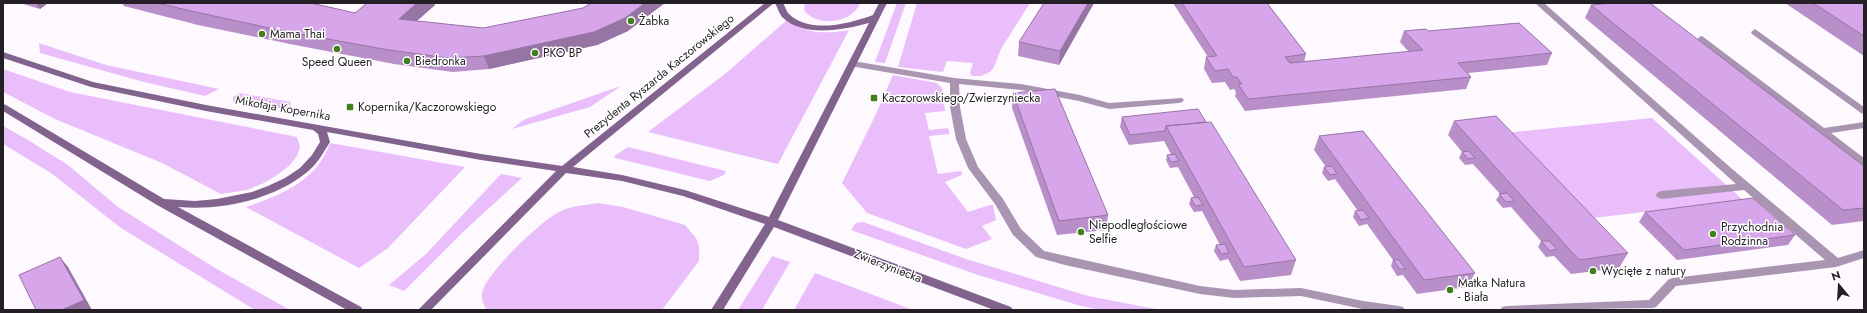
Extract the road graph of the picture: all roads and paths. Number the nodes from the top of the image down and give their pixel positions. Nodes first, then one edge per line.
1 (770, 3) edge
2 (779, 3) edge
3 (883, 3) edge
4 (1539, 3) edge
5 (876, 17) junction
6 (1755, 32) dead end
7 (1702, 39) dead end
8 (3, 55) edge
9 (853, 64) junction
10 (954, 81) junction
11 (1179, 100) dead end
12 (3, 106) edge
13 (1864, 110) edge
14 (1864, 125) edge
15 (315, 126) junction
16 (1822, 131) junction
17 (1864, 164) edge
18 (564, 169) junction
19 (1746, 186) junction
20 (1661, 195) dead end
21 (161, 202) junction
22 (772, 222) junction
23 (1864, 254) edge
24 (1836, 263) junction
25 (1655, 307) edge
26 (357, 310) edge
27 (424, 310) edge
28 (717, 310) edge
29 (1001, 310) edge
30 (1006, 310) edge
31 (1399, 310) edge
32 (1506, 310) edge

1 - 18 main road, Prezydenta Ryszarda Kaczorowskiego
2 - 5 main road
3 - 5 main road
4 - 19 street
5 - 9 main road
6 - 13 street
7 - 16 street
8 - 15 main road, Mikołaja Kopernika
9 - 10 street
9 - 22 main road
10 - 11 street
10 - 31 street
12 - 21 main road
14 - 16 street
15 - 18 main road, Mikołaja Kopernika
15 - 21 main road
16 - 17 street
18 - 22 main road, Mikołaja Kopernika
18 - 27 main road, Prezydenta Ryszarda Kaczorowskiego
19 - 20 street
19 - 24 street
21 - 26 main road
22 - 28 main road
22 - 30 main road, Zwierzyniecka
23 - 24 street
24 - 25 street
25 - 32 street
29 - 30 main road, Zwierzyniecka

